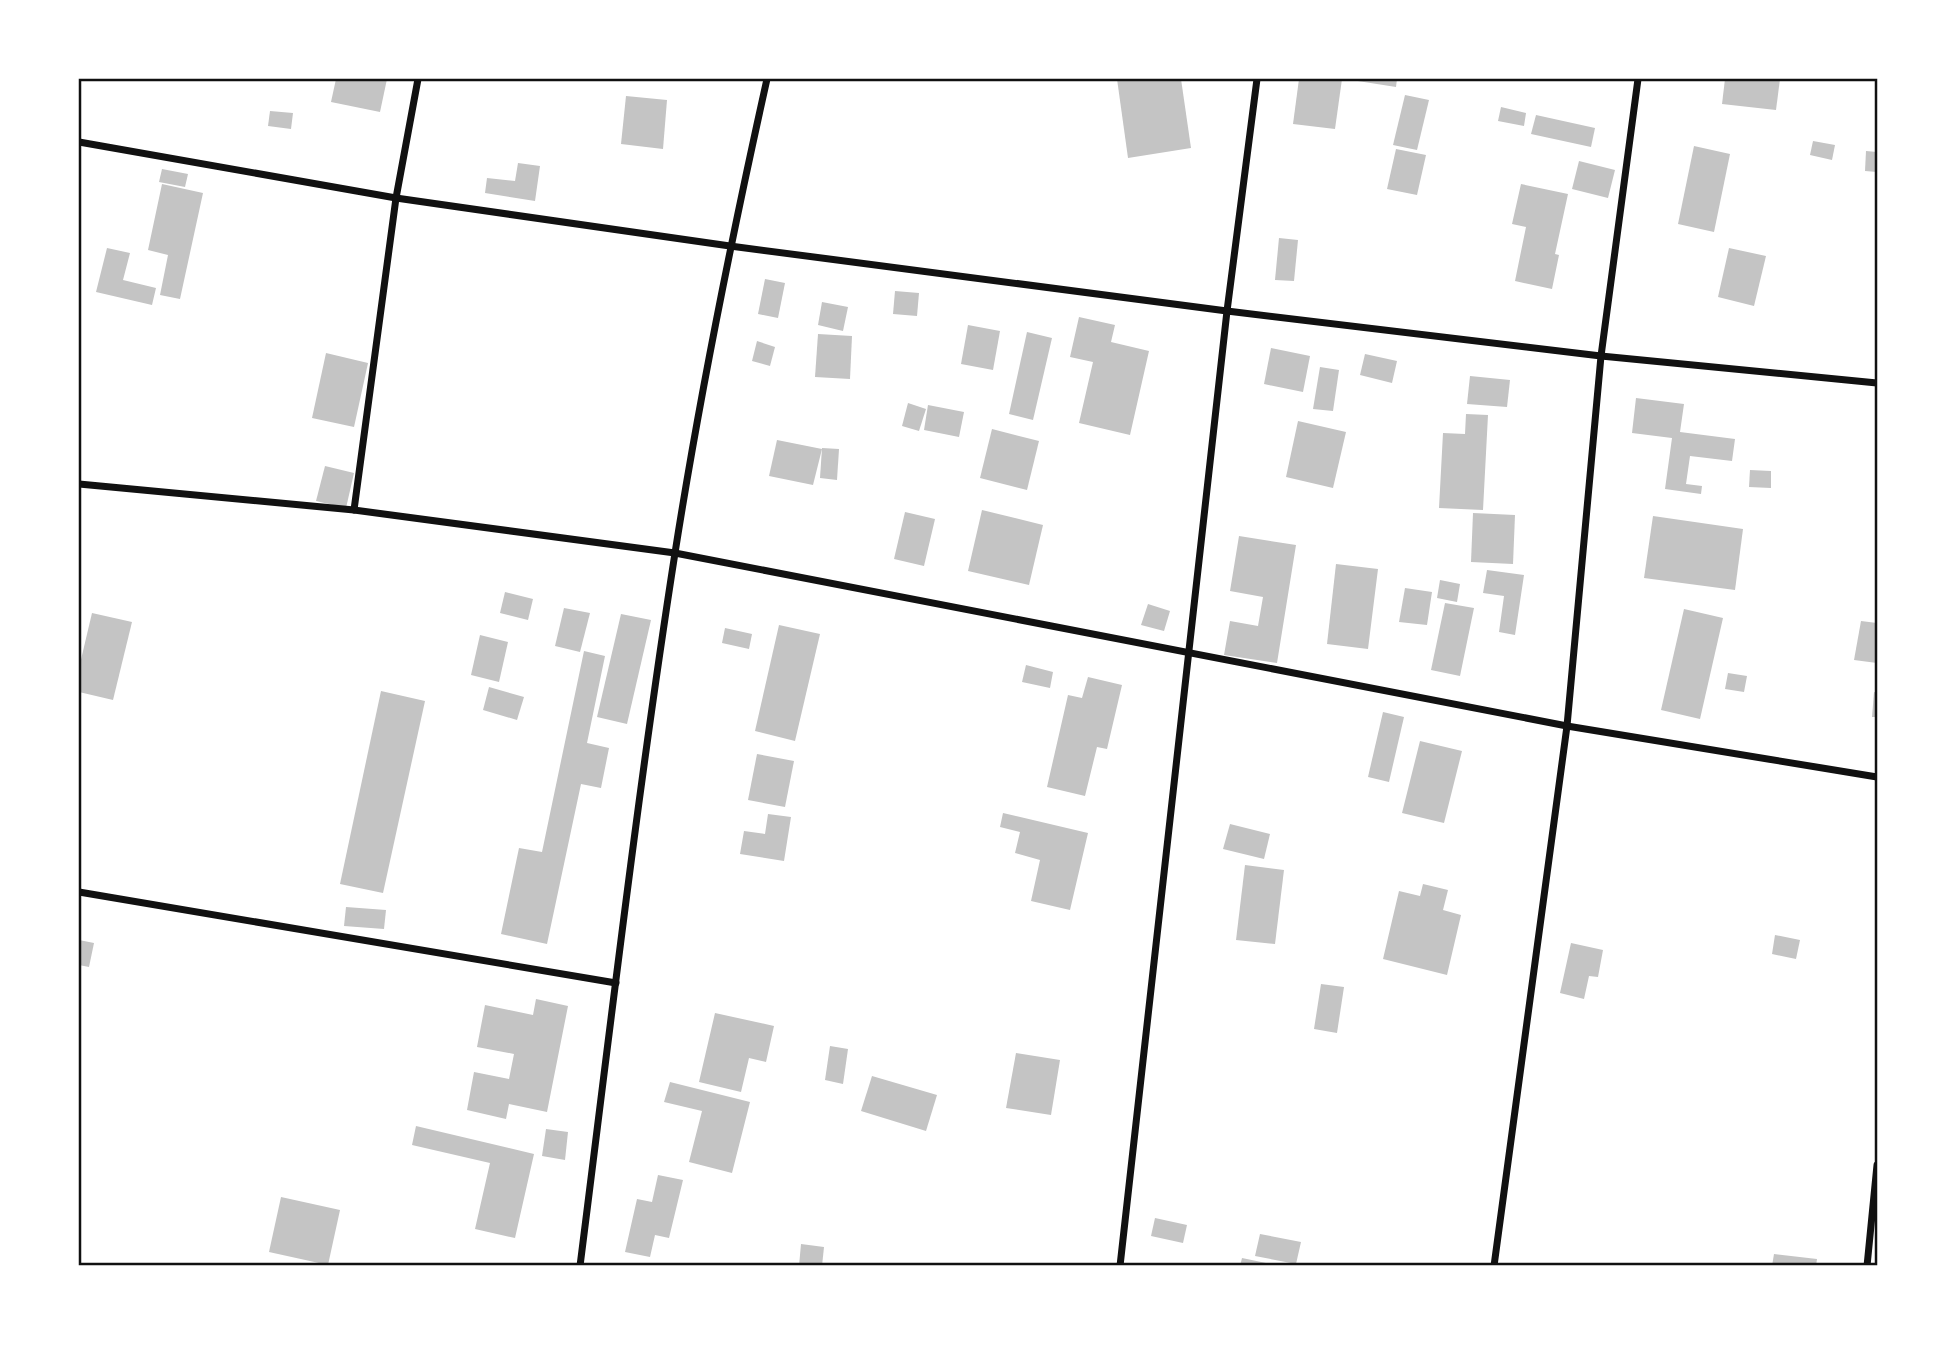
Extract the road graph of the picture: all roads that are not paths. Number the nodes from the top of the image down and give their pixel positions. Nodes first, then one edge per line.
1 (418, 79) edge
2 (766, 79) edge
3 (1257, 79) edge
4 (1638, 79) edge
5 (79, 142) edge
6 (396, 198) junction
7 (730, 246) junction
8 (1227, 311) junction
9 (1601, 356) junction
10 (1877, 383) edge
11 (79, 484) edge
12 (354, 510) junction
13 (675, 552) junction
14 (1189, 653) junction
15 (1567, 726) junction
16 (1877, 777) edge
17 (79, 892) edge
18 (616, 983) junction
19 (1877, 1165) edge
20 (580, 1266) edge
21 (1120, 1266) edge
22 (1494, 1266) edge
23 (1867, 1266) edge

1 - 6 street
2 - 7 street
3 - 8 street
4 - 9 street
5 - 6 street
6 - 7 street
6 - 12 street
7 - 8 street
7 - 13 street
8 - 9 street
8 - 14 street
9 - 10 street
9 - 15 street
11 - 12 street
12 - 13 street
13 - 14 street
13 - 18 street
14 - 15 street
14 - 21 street
15 - 16 street
15 - 22 street
17 - 18 street
18 - 20 street
19 - 23 street

